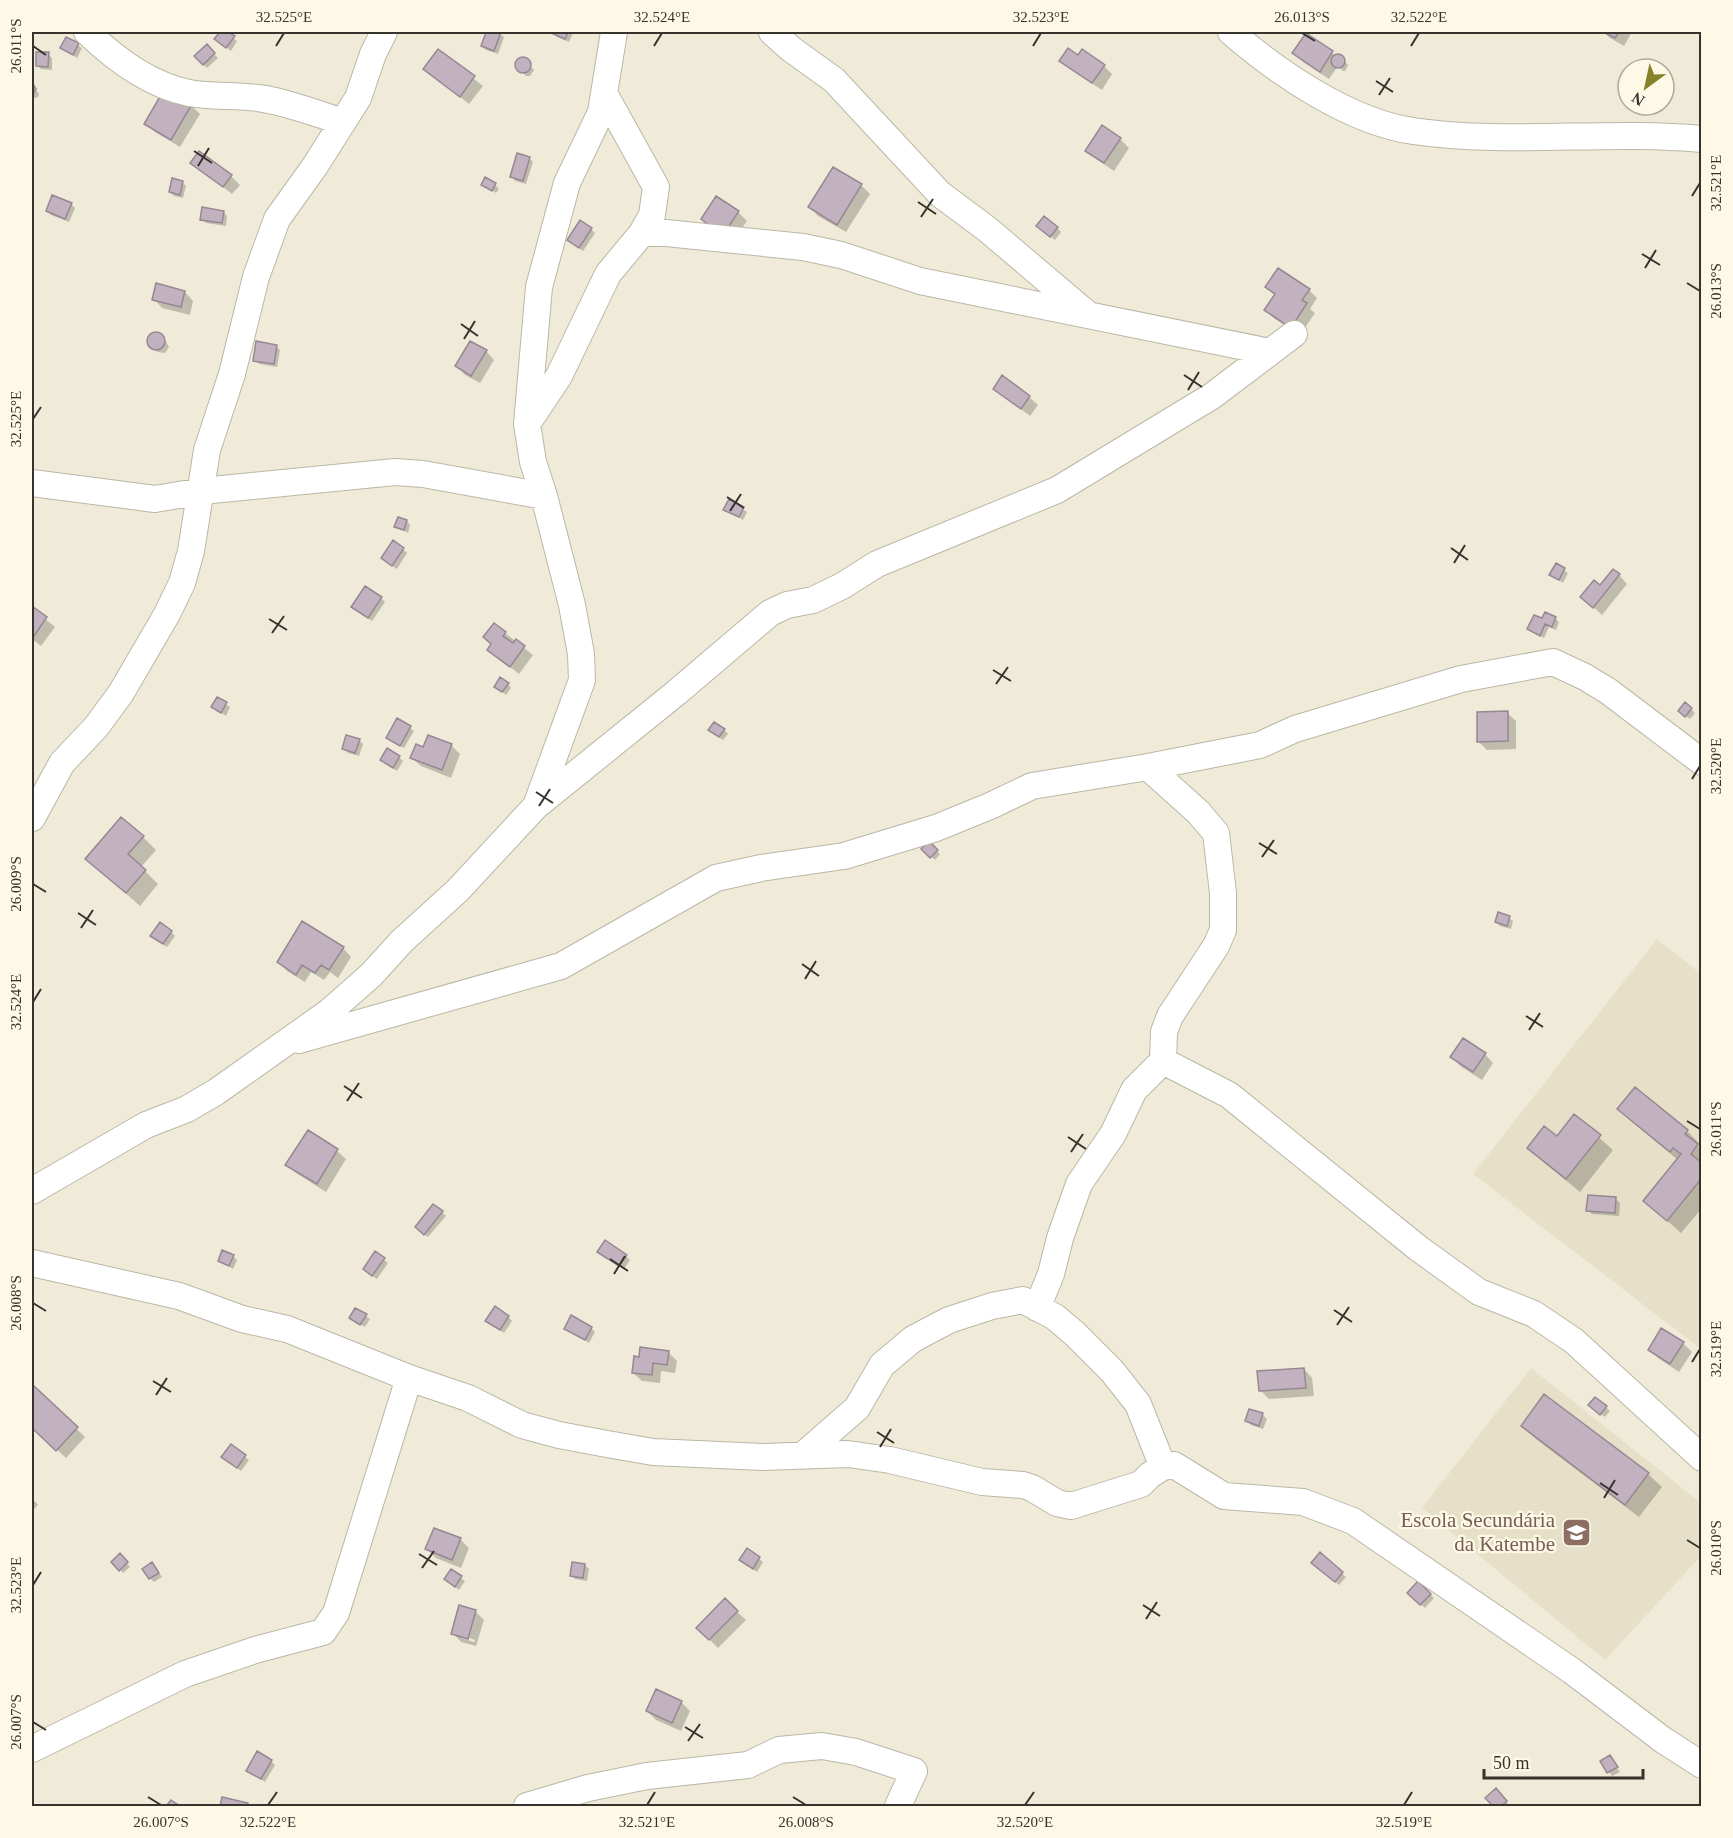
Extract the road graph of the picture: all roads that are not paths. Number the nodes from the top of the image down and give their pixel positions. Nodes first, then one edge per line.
1 (87, 32) edge
2 (384, 32) edge
3 (614, 32) edge
4 (772, 32) edge
5 (1231, 32) edge
6 (604, 93) junction
7 (343, 122) junction
8 (1701, 139) edge
9 (642, 233) junction
10 (1089, 315) junction
11 (1294, 334) dead end
12 (1270, 352) junction
13 (527, 424) junction
14 (32, 483) edge
15 (202, 490) junction
16 (544, 496) junction
17 (1701, 762) edge
18 (1148, 767) junction
19 (536, 806) junction
20 (32, 818) edge
21 (279, 1045) junction
22 (1163, 1061) junction
23 (32, 1191) edge
24 (32, 1263) edge
25 (1037, 1308) junction
26 (409, 1378) junction
27 (802, 1456) junction
28 (1701, 1458) edge
29 (1163, 1467) junction
30 (32, 1749) edge
31 (1701, 1764) edge
32 (527, 1806) edge
33 (898, 1806) edge

1 - 7 street
2 - 7 street
3 - 6 street
4 - 10 street
5 - 8 street
6 - 9 street
6 - 13 street
7 - 15 street
9 - 10 street
9 - 13 street
10 - 12 street
11 - 12 street
12 - 19 street
13 - 16 street
14 - 15 street
15 - 16 street
15 - 20 street
16 - 19 street
17 - 18 street
18 - 21 street
18 - 22 street
19 - 21 street
21 - 23 street
22 - 25 street
22 - 28 street
24 - 26 street
25 - 27 street
25 - 29 street
26 - 27 street
26 - 30 street
27 - 29 street
29 - 31 street
32 - 33 street

